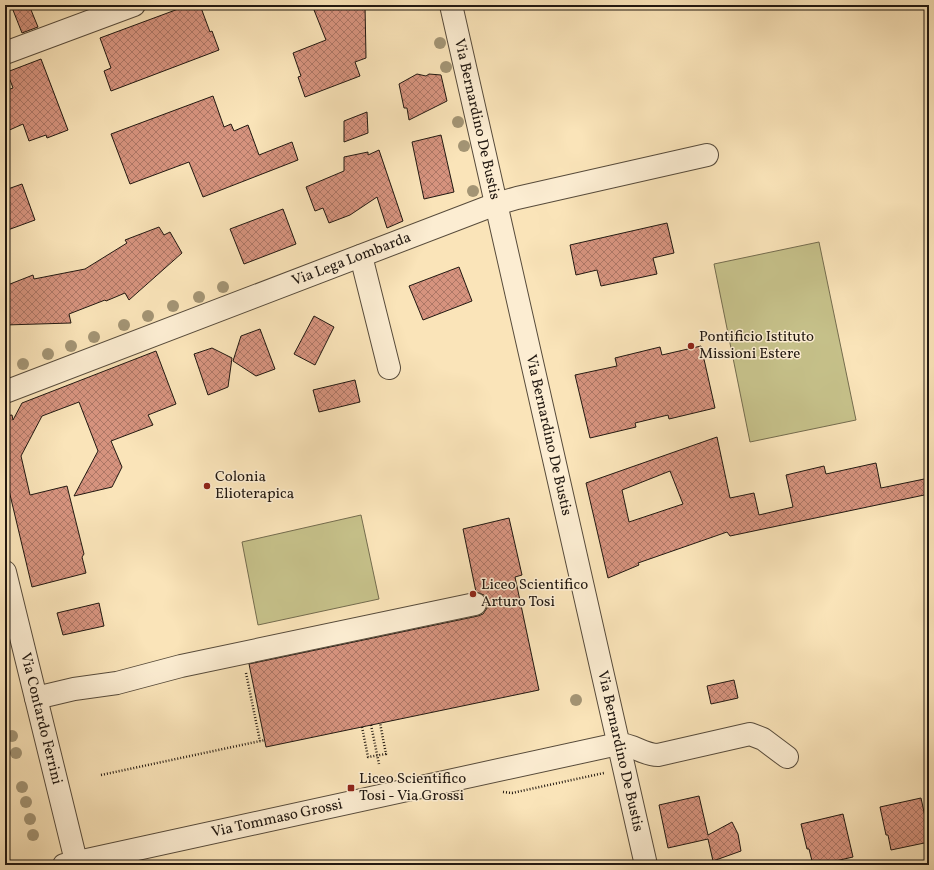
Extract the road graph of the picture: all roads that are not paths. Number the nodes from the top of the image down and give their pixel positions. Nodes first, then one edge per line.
1 (134, 5) edge
2 (451, 5) edge
3 (5, 53) edge
4 (707, 155) dead end
5 (496, 204) junction
6 (361, 256) junction
7 (389, 368) dead end
8 (5, 392) edge
9 (5, 572) edge
10 (475, 604) dead end
11 (36, 698) junction
12 (618, 744) junction
13 (786, 757) dead end
14 (73, 864) edge
15 (646, 865) edge

1 - 3 street
2 - 5 street, Via Bernardino De Bustis
4 - 5 street, Via Lega Lombarda
5 - 6 street, Via Lega Lombarda
5 - 12 street, Via Bernardino De Bustis
6 - 7 street
6 - 8 street, Via Lega Lombarda
9 - 11 street, Via Contardo Ferrini
10 - 11 street
11 - 14 street, Via Contardo Ferrini
12 - 13 street
12 - 14 street, Via Tommaso Grossi
12 - 15 street, Via Bernardino De Bustis

